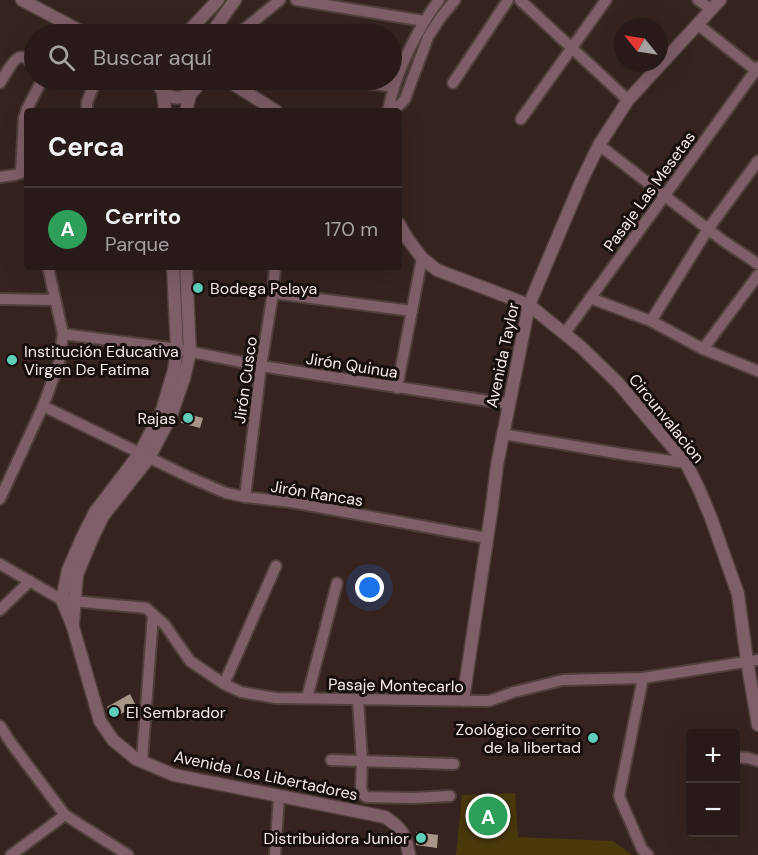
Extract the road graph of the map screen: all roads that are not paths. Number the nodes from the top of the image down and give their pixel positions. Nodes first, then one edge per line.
1 (22, 0) edge
2 (218, 0) edge
3 (235, 0) edge
4 (280, 0) edge
5 (296, 0) edge
6 (439, 0) edge
7 (455, 0) edge
8 (508, 0) edge
9 (520, 0) edge
10 (606, 0) edge
11 (698, 0) edge
12 (716, 5) edge
13 (424, 21) junction
14 (65, 24) edge
15 (195, 24) edge
16 (218, 24) edge
17 (250, 24) edge
18 (697, 24) junction
19 (572, 47) junction
20 (24, 58) edge
21 (402, 68) edge
22 (757, 70) edge
23 (0, 83) edge
24 (453, 83) dead end
25 (37, 90) edge
26 (92, 90) edge
27 (195, 90) edge
28 (243, 90) edge
29 (392, 90) edge
30 (163, 92) joint
31 (190, 94) junction
32 (628, 100) junction
33 (28, 108) edge
34 (87, 108) edge
35 (165, 108) edge
36 (187, 108) edge
37 (271, 108) edge
38 (388, 108) edge
39 (395, 108) edge
40 (24, 118) edge
41 (521, 119) dead end
42 (599, 145) junction
43 (758, 161) edge
44 (0, 177) edge
45 (665, 195) junction
46 (402, 229) edge
47 (708, 229) junction
48 (422, 258) junction
49 (758, 264) edge
50 (49, 270) edge
51 (173, 270) edge
52 (186, 270) edge
53 (275, 270) edge
54 (758, 275) edge
55 (273, 293) junction
56 (590, 298) junction
57 (0, 299) edge
58 (55, 300) junction
59 (529, 305) junction
60 (412, 311) junction
61 (651, 321) junction
62 (565, 333) junction
63 (63, 334) junction
64 (177, 349) junction
65 (703, 349) junction
66 (190, 353) junction
67 (261, 366) junction
68 (758, 371) edge
69 (397, 388) junction
70 (508, 404) junction
71 (43, 406) junction
72 (502, 434) junction
73 (144, 456) junction
74 (686, 463) junction
75 (245, 497) junction
76 (0, 499) edge
77 (487, 538) junction
78 (0, 564) edge
79 (276, 566) dead end
80 (30, 582) junction
81 (337, 583) dead end
82 (68, 601) junction
83 (0, 610) edge
84 (153, 615) junction
85 (753, 660) edge
86 (643, 678) junction
87 (225, 684) junction
88 (307, 698) junction
89 (358, 699) junction
90 (463, 700) junction
91 (758, 725) edge
92 (0, 726) edge
93 (11, 743) junction
94 (0, 751) edge
95 (740, 757) edge
96 (331, 760) dead end
97 (142, 761) junction
98 (362, 761) junction
99 (758, 761) edge
100 (454, 764) dead end
101 (279, 796) junction
102 (450, 796) dead end
103 (65, 814) junction
104 (11, 855) edge
105 (128, 855) edge
106 (274, 855) edge
107 (409, 855) edge
108 (648, 855) edge

1 - 14 street
2 - 15 street
3 - 16 street
4 - 17 street
5 - 13 street
6 - 13 street
7 - 39 street
8 - 24 street
9 - 19 street
10 - 19 street
11 - 12 street
12 - 18 street, Avenida Taylor
13 - 21 street
18 - 22 street
18 - 32 street, Avenida Taylor
19 - 32 street
19 - 41 street
20 - 23 street
22 - 45 street, Pasaje Las Mesetas
25 - 33 street
26 - 34 street
27 - 31 street
28 - 37 street
29 - 38 street
30 - 31 street
30 - 35 street
31 - 36 street
32 - 42 street, Avenida Taylor
40 - 44 street
42 - 45 street
42 - 59 street, Avenida Taylor
43 - 47 street
45 - 47 street
45 - 56 street, Pasaje Las Mesetas
46 - 48 street
47 - 49 street
47 - 61 street
48 - 59 street, Circunvalacion
48 - 60 street
50 - 58 street
51 - 64 street, Avenida Los Libertadores
52 - 66 street, Avenida Los Libertadores
53 - 55 street, Jirón Cusco
54 - 65 street
55 - 60 street
55 - 67 street, Jirón Cusco
56 - 61 street
56 - 62 street, Pasaje Las Mesetas
57 - 58 street
58 - 63 street
59 - 62 street, Circunvalacion
59 - 70 street, Avenida Taylor
60 - 69 street
61 - 65 street
62 - 74 street, Circunvalacion
63 - 64 street
63 - 71 street
64 - 66 street, Jirón Quinua
64 - 73 street, Avenida Los Libertadores
65 - 68 street
66 - 67 street, Jirón Quinua
66 - 73 street, Avenida Los Libertadores
67 - 69 street, Jirón Quinua
67 - 75 street, Jirón Cusco
69 - 70 street, Jirón Quinua
70 - 72 street, Avenida Taylor
71 - 73 street, Jirón Rancas
71 - 76 street
72 - 74 street
72 - 77 street, Avenida Taylor
73 - 75 street, Jirón Rancas
73 - 82 street, Avenida Los Libertadores
74 - 85 street, Circunvalacion
75 - 77 street, Jirón Rancas
77 - 90 street, Avenida Taylor
78 - 80 street
79 - 87 street
80 - 82 street
80 - 83 street
81 - 88 street
82 - 84 street, Pasaje Montecarlo
82 - 97 street, Avenida Los Libertadores
84 - 87 street, Pasaje Montecarlo
84 - 97 street
85 - 86 street, Pasaje Montecarlo
85 - 91 street, Circunvalacion
86 - 90 street, Pasaje Montecarlo
86 - 108 street
87 - 88 street, Pasaje Montecarlo
88 - 89 street, Pasaje Montecarlo
89 - 90 street, Pasaje Montecarlo
89 - 98 street
92 - 93 street
93 - 94 street
93 - 103 street
95 - 99 street
96 - 98 street
97 - 101 street, Avenida Los Libertadores
98 - 100 street
98 - 102 street
101 - 106 street
101 - 107 street, Avenida Los Libertadores
103 - 104 street
103 - 105 street

